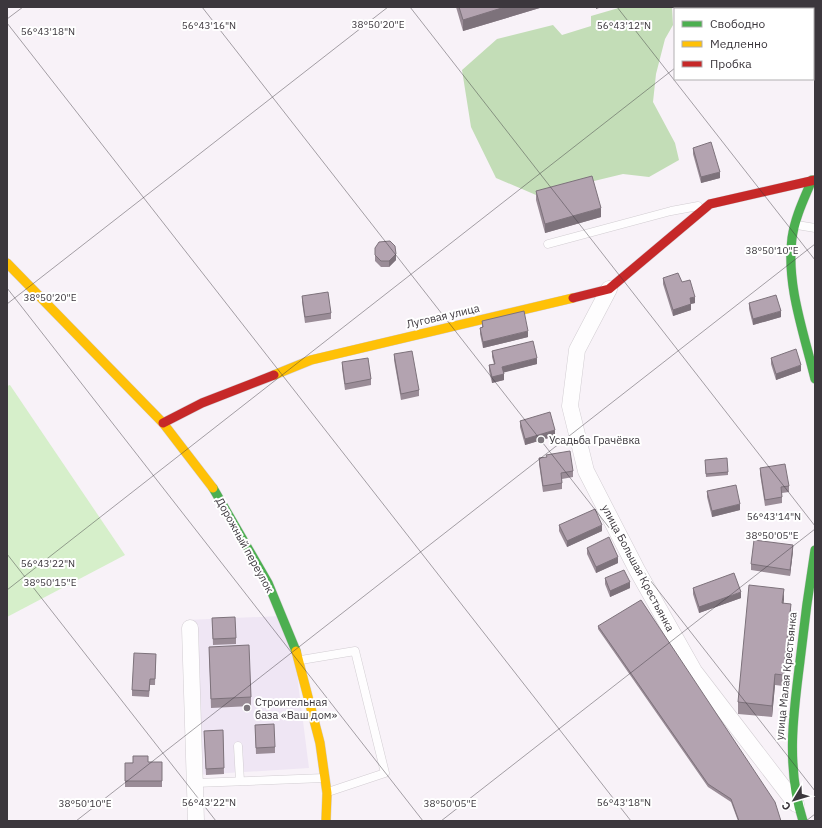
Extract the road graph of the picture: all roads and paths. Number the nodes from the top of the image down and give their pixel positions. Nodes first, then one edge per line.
1 (814, 180) edge
2 (710, 204) junction
3 (796, 225) junction
4 (815, 228) edge
5 (548, 244) dead end
6 (7, 263) edge
7 (609, 289) junction
8 (811, 341) edge
9 (815, 379) edge
10 (163, 423) junction
11 (815, 550) edge
12 (190, 628) dead end
13 (300, 661) junction
14 (238, 746) dead end
15 (325, 778) junction
16 (240, 781) junction
17 (195, 783) junction
18 (327, 793) junction
19 (796, 804) junction
20 (196, 821) edge
21 (326, 821) edge
22 (803, 821) edge

1 - 2 street
1 - 3 street
2 - 5 lane
2 - 7 street, Луговая улица
3 - 4 lane
3 - 8 street
6 - 10 street, Дорожный переулок
7 - 10 street, Луговая улица
7 - 19 street, улица Большая Крестьянка
8 - 9 street
10 - 13 street, Дорожный переулок
11 - 19 street, улица Малая Крестьянка
12 - 17 street
13 - 15 street, Дорожный переулок
13 - 18 lane
14 - 16 lane
15 - 16 lane
15 - 18 street, Дорожный переулок
16 - 17 lane
17 - 20 street
18 - 21 street, Дорожный переулок
19 - 22 street, улица Большая Крестьянка

